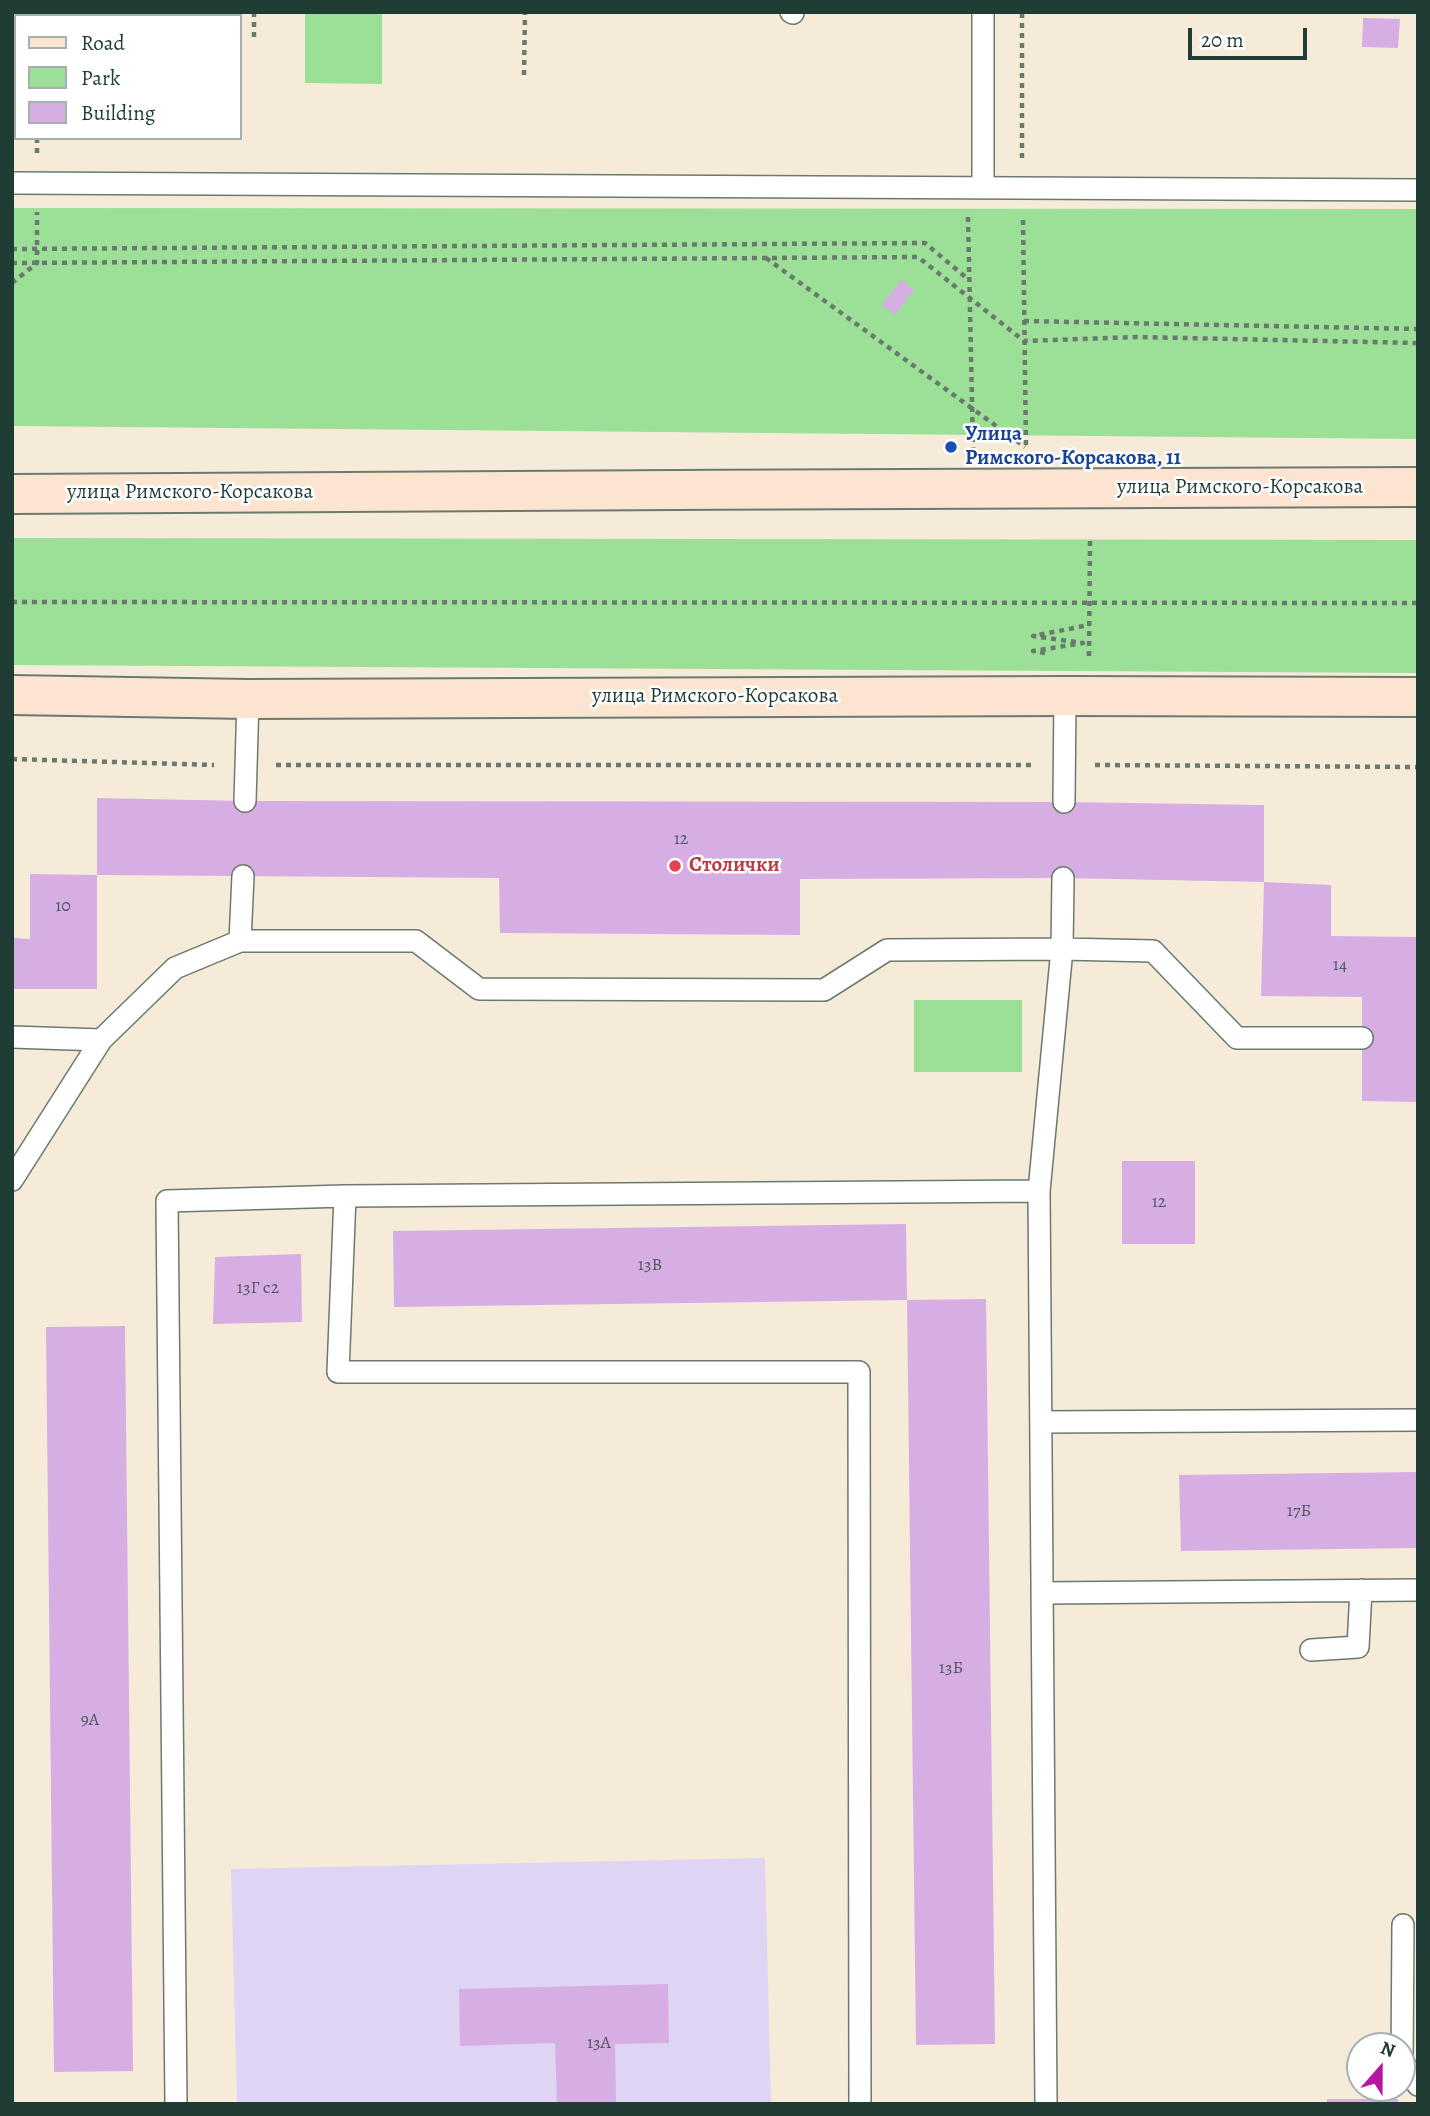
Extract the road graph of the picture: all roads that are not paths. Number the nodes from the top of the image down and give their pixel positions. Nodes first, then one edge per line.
1 (983, 12) edge
2 (12, 183) edge
3 (975, 188) junction
4 (1418, 190) edge
5 (1418, 487) edge
6 (12, 494) edge
7 (12, 695) edge
8 (1065, 696) junction
9 (1418, 697) edge
10 (248, 699) junction
11 (245, 801) dead end
12 (1064, 802) dead end
13 (243, 876) dead end
14 (1063, 878) dead end
15 (240, 941) junction
16 (1062, 948) junction
17 (12, 1037) edge
18 (1362, 1038) dead end
19 (102, 1040) junction
20 (12, 1180) edge
21 (1039, 1191) junction
22 (345, 1196) junction
23 (1418, 1420) edge
24 (1041, 1422) junction
25 (1361, 1590) junction
26 (1418, 1590) edge
27 (1043, 1593) junction
28 (1311, 1650) dead end
29 (1402, 1926) dead end
30 (1418, 2085) edge
31 (176, 2104) edge
32 (860, 2104) edge
33 (1046, 2104) edge

1 - 3 lane
2 - 3 lane
3 - 4 lane
5 - 6 street, улица Римского-Корсакова
7 - 10 street, улица Римского-Корсакова
8 - 9 street, улица Римского-Корсакова
8 - 10 street, улица Римского-Корсакова
8 - 12 lane
10 - 11 lane
13 - 15 lane
14 - 16 lane
15 - 16 lane
15 - 19 lane
16 - 18 lane
16 - 21 lane
17 - 19 lane
19 - 20 lane
21 - 22 lane
21 - 24 lane
22 - 31 lane
22 - 32 lane
23 - 24 lane
24 - 27 lane
25 - 26 lane
25 - 27 lane
25 - 28 lane
27 - 33 lane
29 - 30 lane

